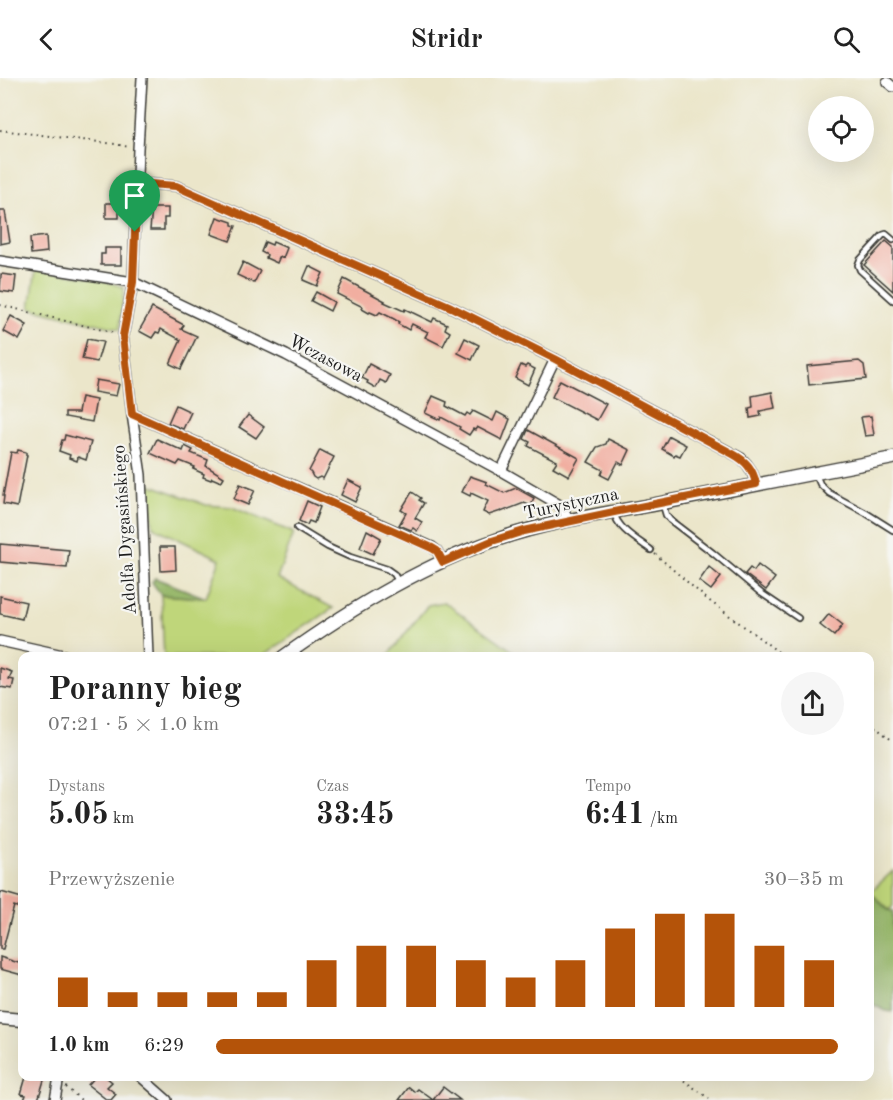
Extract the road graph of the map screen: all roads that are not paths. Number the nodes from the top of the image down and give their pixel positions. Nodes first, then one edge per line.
1 (142, 78) edge
2 (137, 183) junction
3 (893, 240) edge
4 (0, 261) edge
5 (133, 282) junction
6 (893, 300) edge
7 (555, 359) junction
8 (132, 414) junction
9 (893, 458) edge
10 (501, 471) junction
11 (816, 473) junction
12 (756, 484) junction
13 (663, 503) junction
14 (614, 512) junction
15 (567, 522) junction
16 (297, 528) dead end
17 (893, 530) edge
18 (651, 550) road end
19 (443, 562) junction
20 (400, 584) junction
21 (798, 618) dead end
22 (0, 641) edge
23 (50, 652) edge
24 (148, 652) edge
25 (290, 652) edge
26 (0, 1018) edge
27 (18, 1020) edge
28 (59, 1081) edge
29 (146, 1081) edge
30 (55, 1100) edge
31 (167, 1100) edge

1 - 2 street, Adolfa Dygasińskiego
2 - 5 street, Adolfa Dygasińskiego
2 - 7 street
3 - 6 lane
4 - 5 street, Wczasowa
5 - 8 street, Adolfa Dygasińskiego
5 - 10 street, Wczasowa
7 - 10 street
7 - 12 street
8 - 19 street
8 - 24 street, Adolfa Dygasińskiego
9 - 11 main road, Turystyczna
10 - 15 street, Wczasowa
11 - 12 main road, Turystyczna
11 - 17 lane
12 - 13 main road, Turystyczna
13 - 14 main road, Turystyczna
13 - 21 lane
14 - 15 main road, Turystyczna
14 - 18 lane
15 - 19 main road, Turystyczna
16 - 20 lane
19 - 20 main road, Turystyczna
20 - 25 main road, Turystyczna
22 - 23 street
26 - 27 main road
28 - 30 street
29 - 31 street

